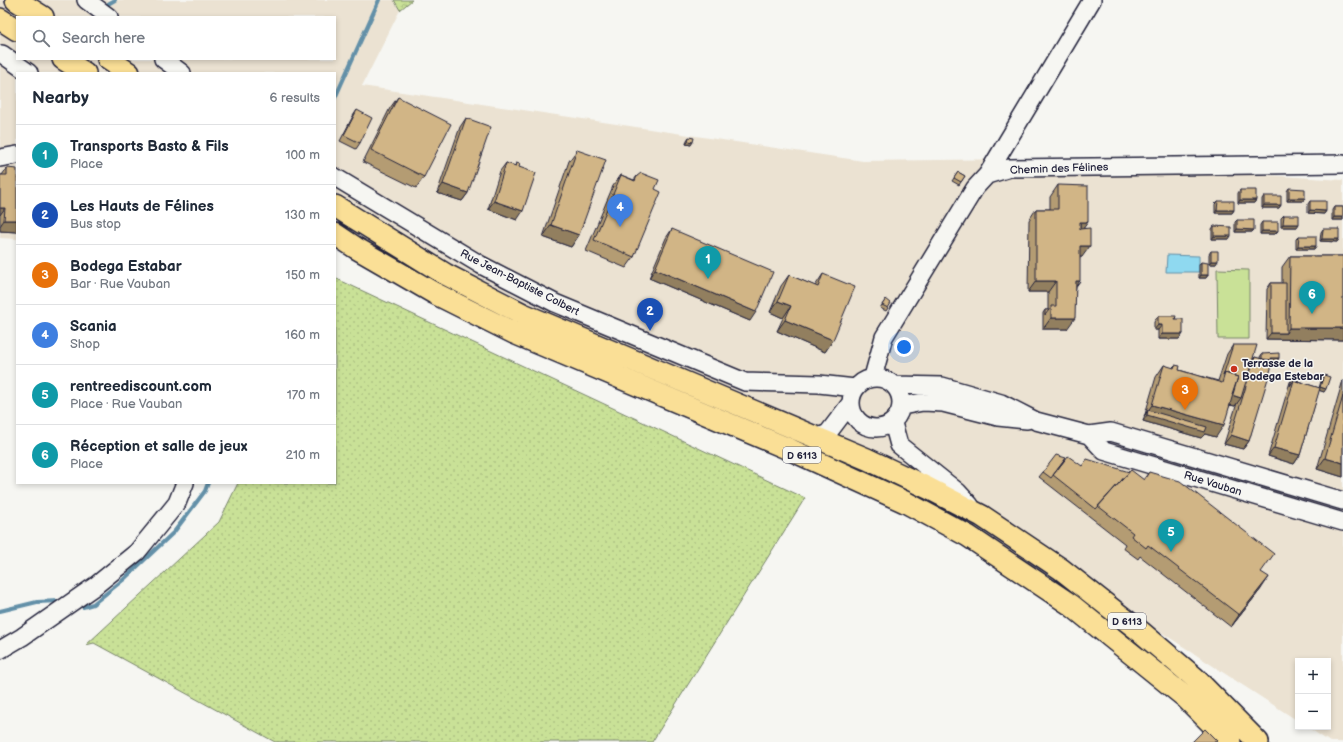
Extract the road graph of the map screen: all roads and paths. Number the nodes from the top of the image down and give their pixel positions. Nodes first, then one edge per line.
1 (16, 0) edge
2 (86, 0) edge
3 (1092, 0) edge
4 (41, 16) edge
5 (108, 16) edge
6 (0, 19) edge
7 (16, 29) edge
8 (0, 54) edge
9 (65, 60) edge
10 (110, 60) edge
11 (164, 60) edge
12 (28, 72) edge
13 (83, 72) edge
14 (128, 72) edge
15 (181, 72) edge
16 (16, 155) edge
17 (0, 158) edge
18 (1343, 164) edge
19 (987, 175) junction
20 (336, 178) edge
21 (336, 207) edge
22 (336, 235) edge
23 (873, 377) junction
24 (895, 385) junction
25 (855, 388) junction
26 (850, 404) junction
27 (902, 406) junction
28 (1036, 421) junction
29 (893, 423) junction
30 (1089, 435) junction
31 (816, 438) junction
32 (186, 484) edge
33 (1343, 500) edge
34 (982, 516) junction
35 (1343, 522) edge
36 (0, 650) edge
37 (1230, 742) edge
38 (1258, 742) edge

1 - 4 main road
2 - 5 street
3 - 19 street
6 - 7 main road
8 - 12 street
9 - 13 main road
10 - 14 main road
11 - 15 street
16 - 17 street
18 - 19 street, Chemin des Félines
19 - 23 street
20 - 25 street, Rue Jean-Baptiste Colbert
21 - 31 main road, D 6113
22 - 37 main road, D 6113
23 - 24 street
23 - 25 street
24 - 27 street
24 - 28 street, Rue Vauban
25 - 26 street
26 - 29 street
26 - 31 street
27 - 28 street, Rue Vauban
27 - 29 street
28 - 30 street, Rue Vauban
29 - 34 street
30 - 33 street, Rue Vauban
30 - 35 street, Rue Vauban
31 - 34 main road, D 6113
32 - 36 street
34 - 38 main road, D 6113

